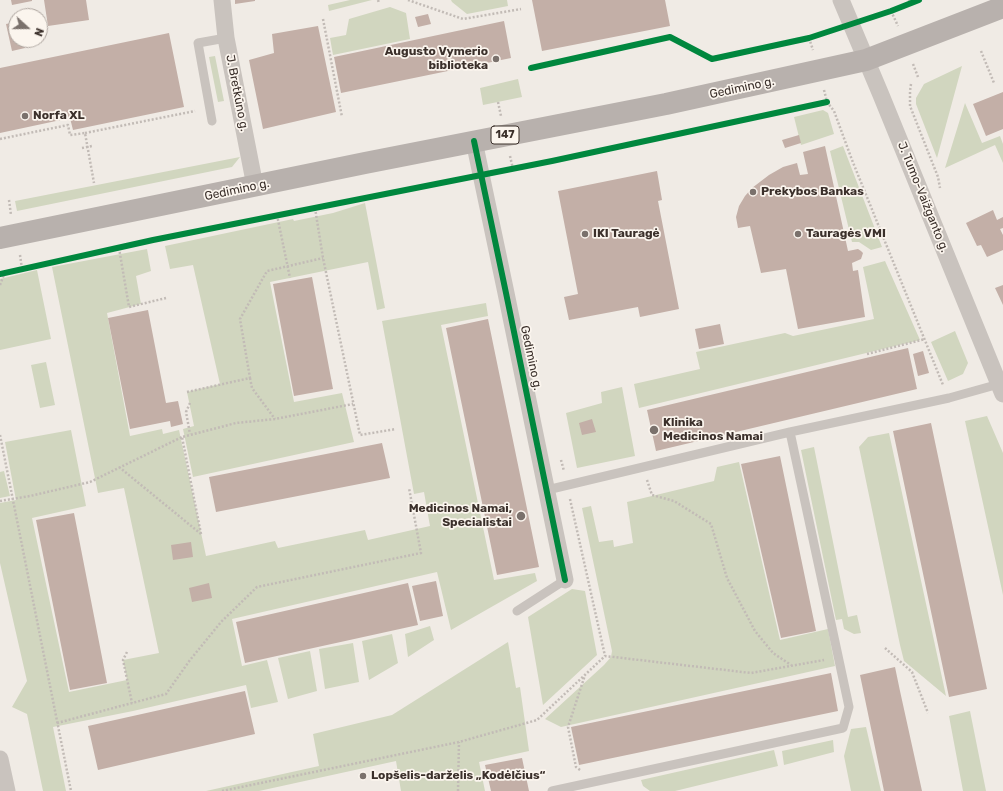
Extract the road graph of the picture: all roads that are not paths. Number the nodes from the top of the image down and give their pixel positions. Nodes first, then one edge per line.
1 (222, 0) edge
2 (841, 0) edge
3 (1003, 7) edge
4 (226, 38) junction
5 (866, 60) junction
6 (212, 122) dead end
7 (474, 141) junction
8 (255, 186) junction
9 (0, 238) edge
10 (1001, 389) edge
11 (790, 432) junction
12 (547, 490) junction
13 (565, 580) joint
14 (517, 611) dead end
15 (0, 759) edge
16 (7, 791) edge
17 (552, 791) edge

1 - 4 street, J. Bretkūno g.
2 - 5 street, J. Tumo-Vaižganto g.
3 - 5 main road, Gedimino g. / 147
4 - 6 lane
4 - 8 street, J. Bretkūno g.
5 - 7 main road, Gedimino g. / 147
5 - 10 street, J. Tumo-Vaižganto g.
7 - 8 main road, Gedimino g. / 147
7 - 12 street, Gedimino g.
8 - 9 main road, Gedimino g. / 147
10 - 11 lane
11 - 12 lane
11 - 17 lane
12 - 13 street, Gedimino g.
13 - 14 lane
15 - 16 street

